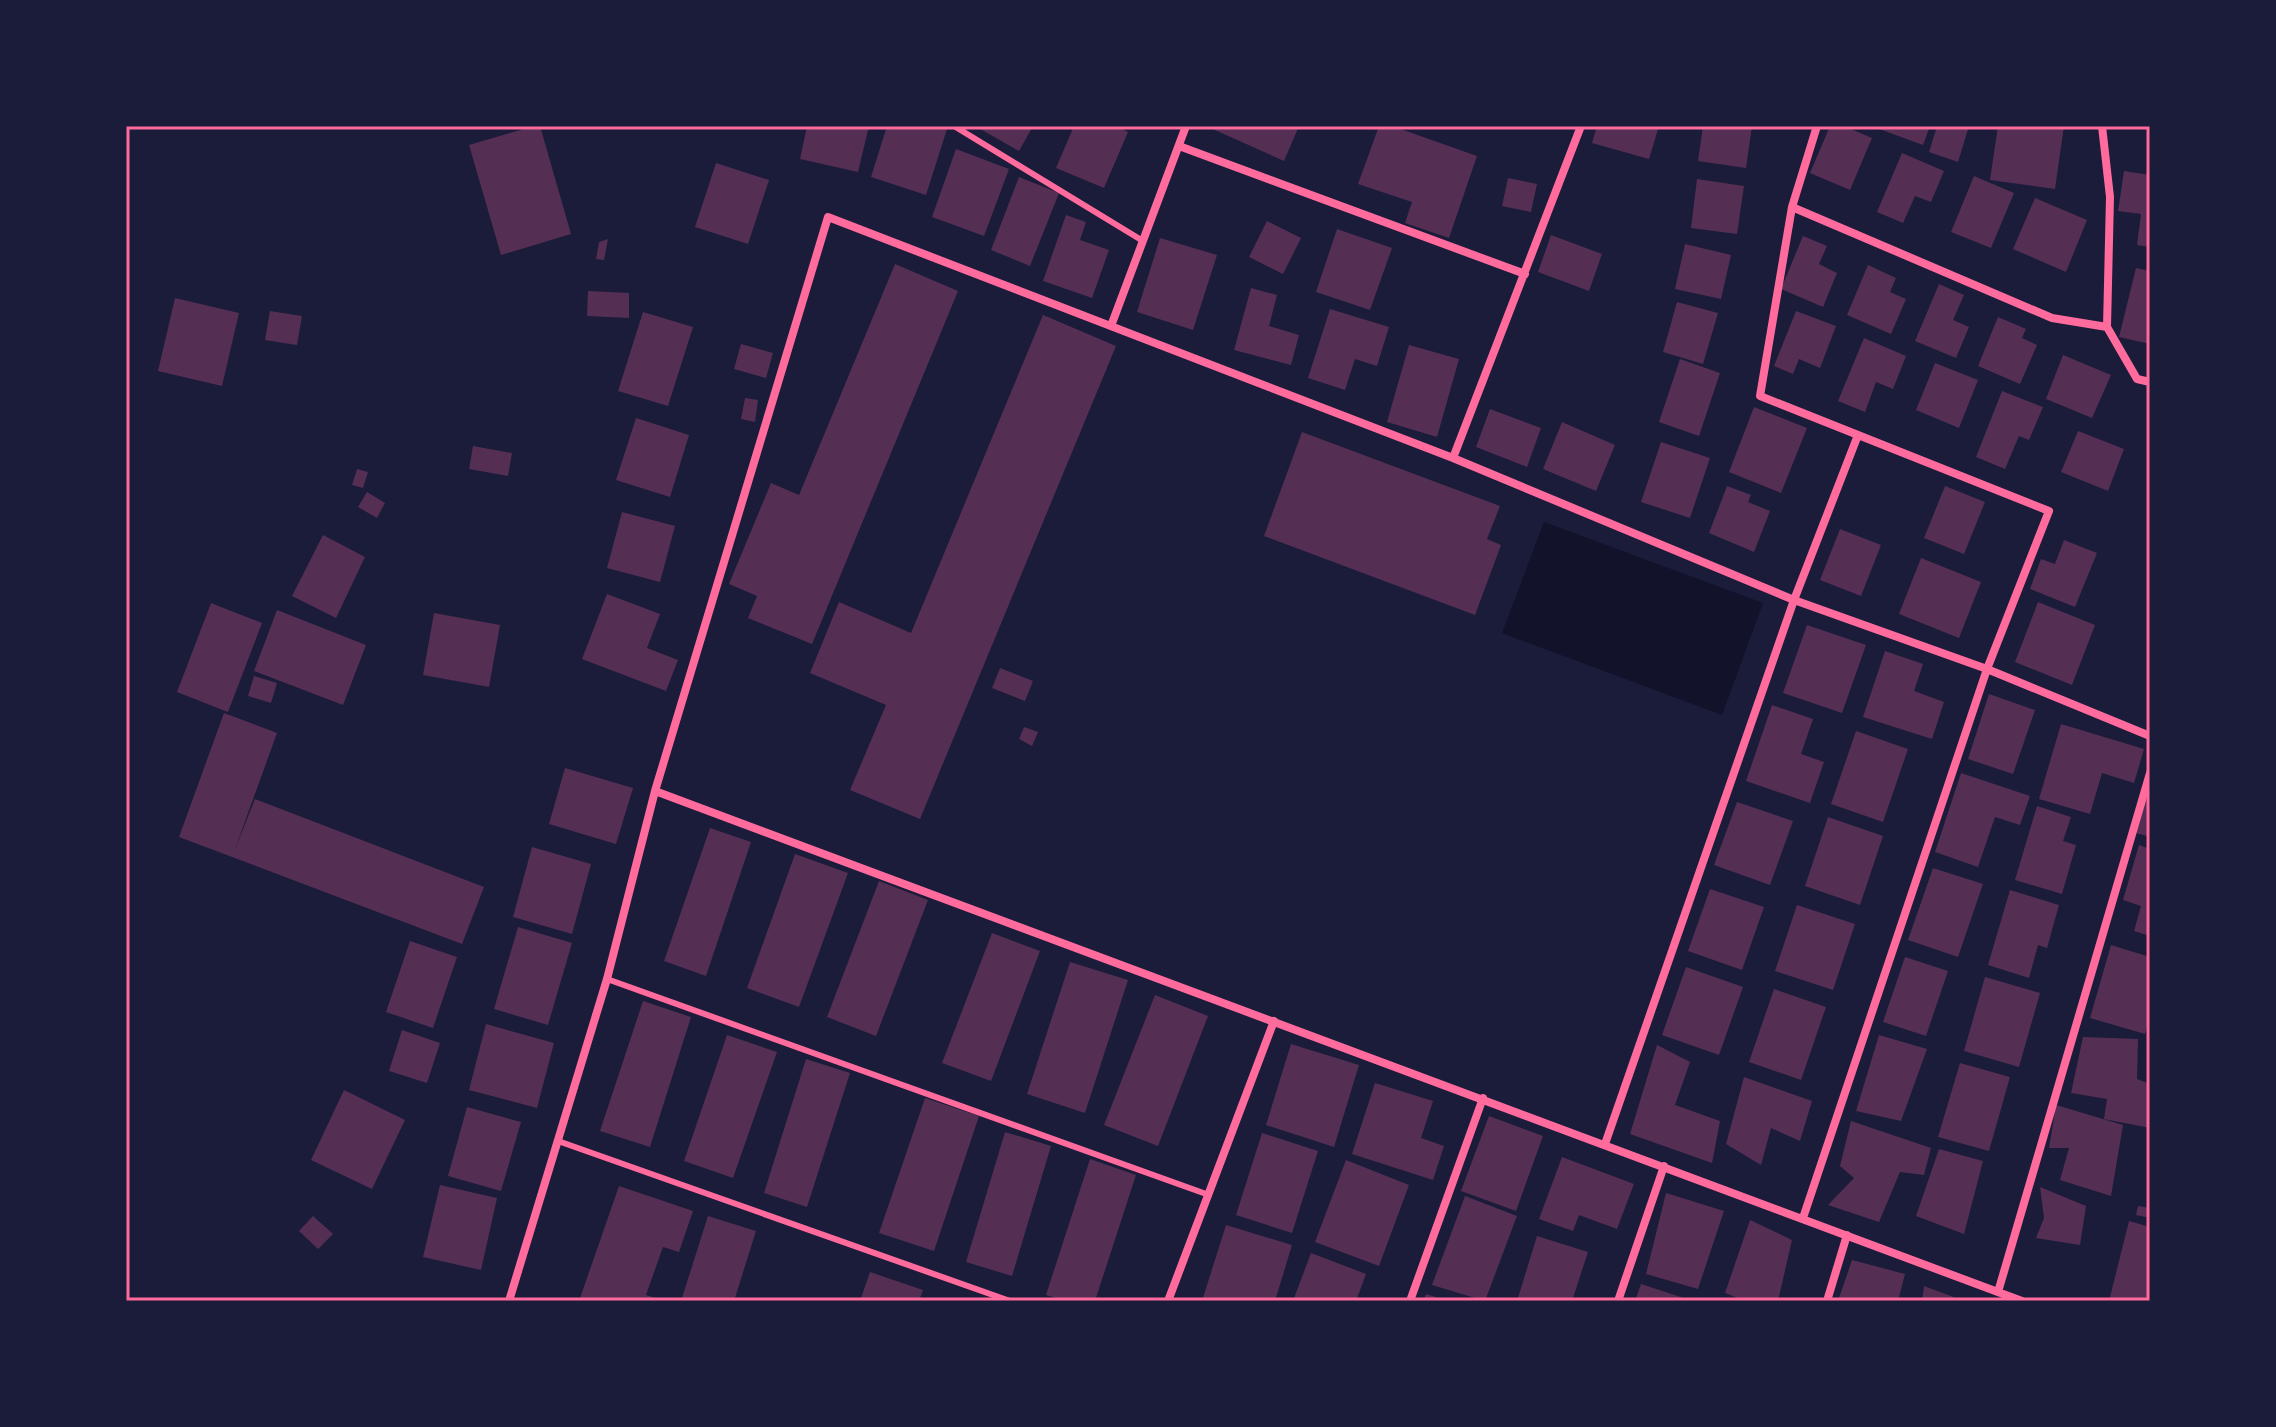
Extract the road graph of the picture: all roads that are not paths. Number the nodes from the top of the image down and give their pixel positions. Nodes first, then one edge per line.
1 (954, 126) edge
2 (1186, 126) edge
3 (1581, 126) edge
4 (1817, 126) edge
5 (2102, 126) edge
6 (1179, 146) junction
7 (1792, 207) junction
8 (1143, 241) junction
9 (1525, 274) junction
10 (1111, 326) junction
11 (2107, 327) junction
12 (2150, 382) edge
13 (1858, 435) junction
14 (1453, 458) junction
15 (1794, 600) junction
16 (1987, 669) junction
17 (2150, 736) edge
18 (2150, 773) edge
19 (655, 791) junction
20 (607, 979) junction
21 (1274, 1021) junction
22 (1483, 1098) junction
23 (558, 1141) junction
24 (1605, 1144) junction
25 (1664, 1166) junction
26 (1209, 1195) junction
27 (1803, 1218) junction
28 (1847, 1235) junction
29 (1998, 1292) junction
30 (509, 1301) edge
31 (1010, 1301) edge
32 (1168, 1301) edge
33 (1410, 1301) edge
34 (1618, 1301) edge
35 (1827, 1301) edge
36 (2022, 1301) edge

1 - 8 lane
2 - 6 street
3 - 9 street
4 - 7 street
5 - 11 street
6 - 8 street
6 - 9 street
7 - 11 street
7 - 13 street
8 - 10 street
9 - 14 street
10 - 14 street
10 - 19 street
11 - 12 street
13 - 15 street
13 - 16 street
14 - 15 street
15 - 16 street
15 - 24 street
16 - 17 street
16 - 27 street
18 - 29 street
19 - 20 street
19 - 21 street
20 - 23 street
20 - 26 lane
21 - 22 street
21 - 26 street
22 - 24 street
22 - 33 street
23 - 30 street
23 - 31 lane
24 - 25 street
25 - 27 street
25 - 34 street
26 - 32 street
27 - 28 street
28 - 29 street
28 - 35 street
29 - 36 street

